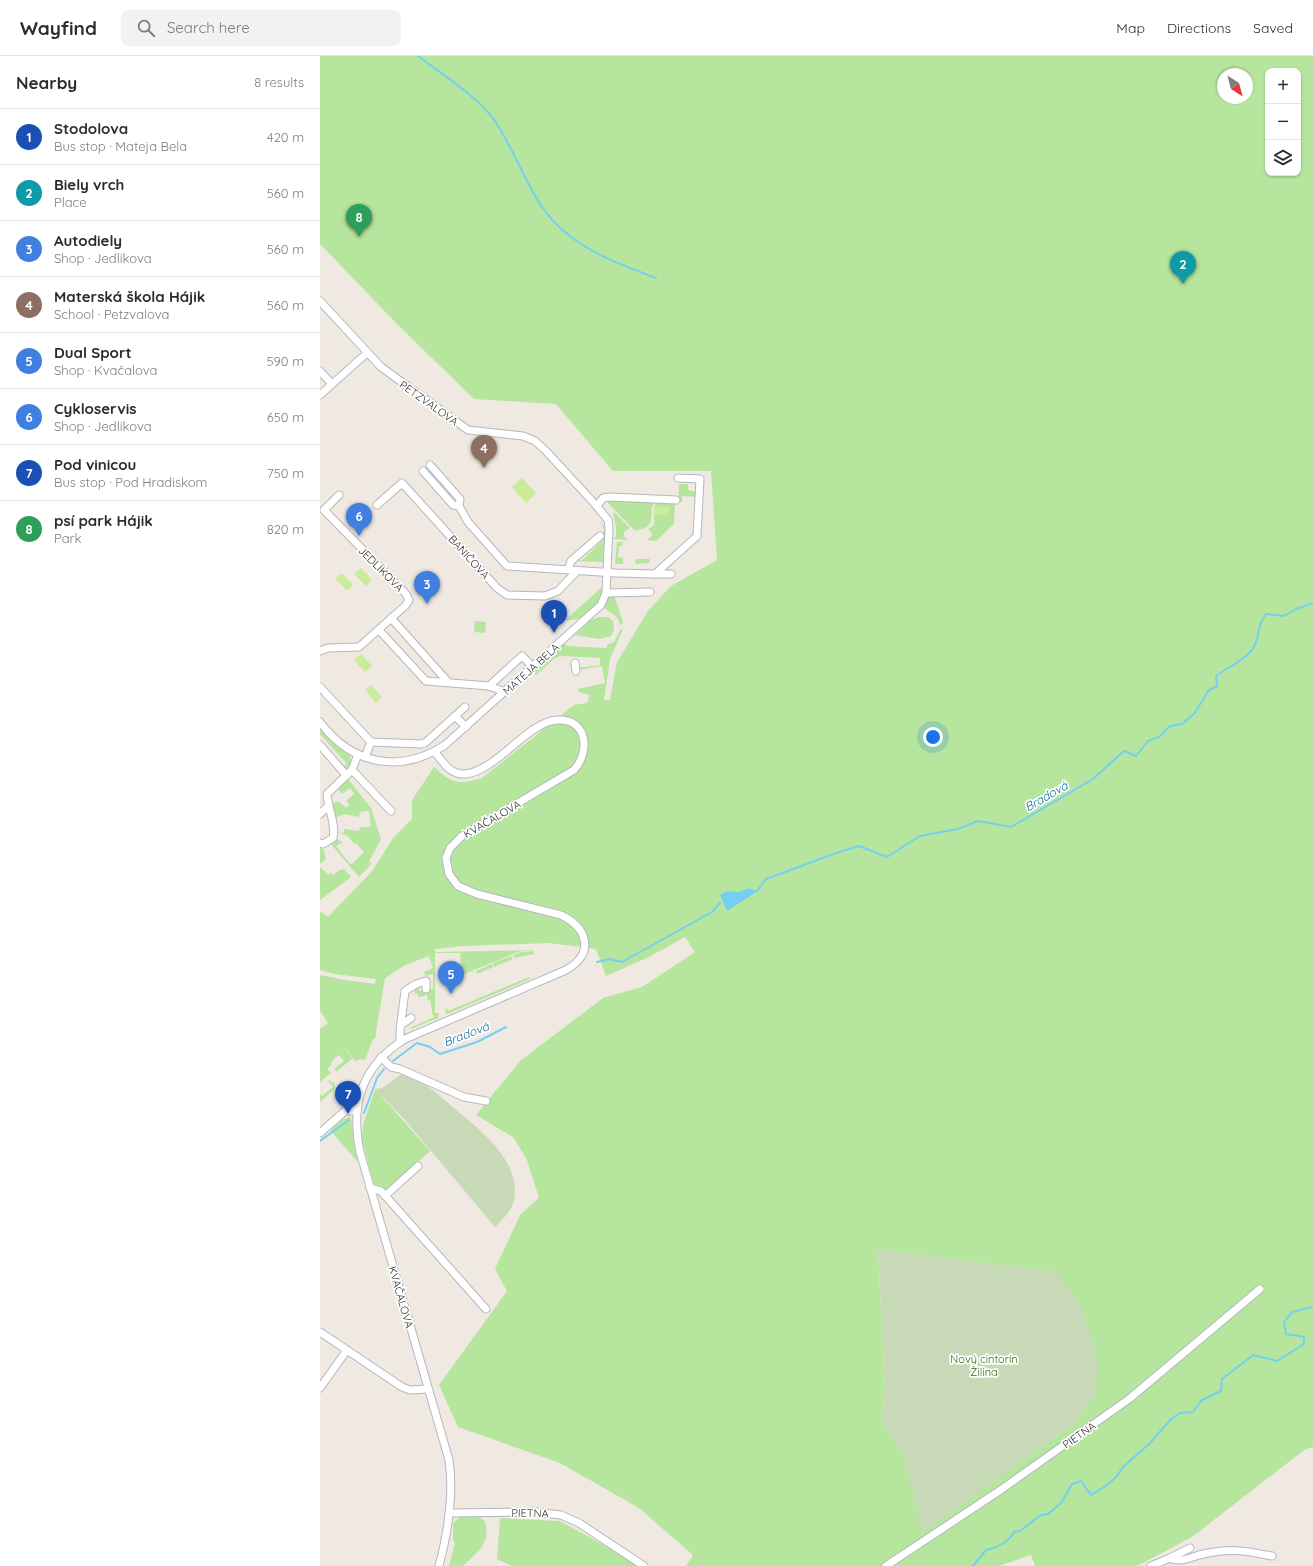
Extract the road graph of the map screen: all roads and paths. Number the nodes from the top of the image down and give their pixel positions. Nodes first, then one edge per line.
1 (320, 301) edge
2 (367, 353) junction
3 (320, 371) edge
4 (332, 384) junction
5 (320, 395) edge
6 (430, 465) dead end
7 (423, 471) dead end
8 (678, 478) dead end
9 (339, 495) dead end
10 (592, 500) joint
11 (676, 500) dead end
12 (377, 505) dead end
13 (459, 506) junction
14 (597, 506) junction
15 (600, 536) dead end
16 (568, 570) junction
17 (577, 571) junction
18 (607, 572) junction
19 (655, 574) junction
20 (671, 574) dead end
21 (606, 592) junction
22 (650, 592) dead end
23 (391, 618) junction
24 (379, 630) junction
25 (320, 651) edge
26 (533, 667) junction
27 (448, 682) junction
28 (489, 686) junction
29 (320, 687) edge
30 (505, 692) junction
31 (465, 707) dead end
32 (455, 716) junction
33 (320, 722) edge
34 (466, 727) junction
35 (371, 742) junction
36 (320, 745) edge
37 (435, 752) junction
38 (358, 754) junction
39 (365, 758) junction
40 (349, 772) junction
41 (327, 807) junction
42 (391, 812) dead end
43 (320, 814) edge
44 (320, 844) edge
45 (426, 989) dead end
46 (410, 1018) dead end
47 (401, 1025) junction
48 (400, 1042) junction
49 (381, 1057) junction
50 (486, 1101) dead end
51 (357, 1111) junction
52 (320, 1121) edge
53 (323, 1130) edge
54 (418, 1166) dead end
55 (370, 1188) junction
56 (385, 1196) junction
57 (1260, 1289) dead end
58 (486, 1309) dead end
59 (320, 1332) edge
60 (347, 1350) junction
61 (320, 1388) edge
62 (428, 1389) junction
63 (449, 1513) junction
64 (1190, 1548) dead end
65 (1272, 1556) dead end
66 (1170, 1558) junction
67 (439, 1566) edge
68 (644, 1566) edge
69 (886, 1566) edge
70 (1151, 1566) edge

1 - 2 street, PETZVALOVA
2 - 4 street
2 - 10 street, PETZVALOVA
3 - 4 street
4 - 5 street
6 - 13 street, BANIČOVA
7 - 13 street, BANIČOVA
8 - 19 street
9 - 23 street, JEDLÍKOVA
10 - 14 street, MATEJA BELA
11 - 14 street
12 - 17 street, BANIČOVA
13 - 16 street, BANIČOVA
14 - 18 street, MATEJA BELA
15 - 16 street
16 - 17 street, BANIČOVA
17 - 18 street, BANIČOVA
18 - 19 street, BANIČOVA
18 - 21 street, MATEJA BELA
19 - 20 street, BANIČOVA
21 - 22 street
21 - 26 street, MATEJA BELA
23 - 24 street, JEDLÍKOVA
23 - 27 street
24 - 25 street, JEDLÍKOVA
24 - 27 street
26 - 28 street
26 - 30 street, MATEJA BELA
27 - 28 street
28 - 30 street
29 - 35 street
30 - 34 street, MATEJA BELA
31 - 32 street
32 - 34 street
32 - 35 street
33 - 38 street, MATEJA BELA
34 - 37 street, MATEJA BELA
35 - 39 street
36 - 40 street
37 - 39 street, MATEJA BELA
37 - 48 street, KVAČALOVA
38 - 39 street, MATEJA BELA
38 - 40 street
40 - 41 street
40 - 42 street
41 - 43 street
41 - 44 street
45 - 47 street
46 - 47 street
47 - 48 street
48 - 49 street, KVAČALOVA
49 - 50 street
49 - 51 street, KVAČALOVA
51 - 53 street
51 - 55 street, KVAČALOVA
52 - 53 street
54 - 56 street
55 - 56 street
55 - 62 street, KVAČALOVA
56 - 58 street
57 - 69 street, PIETNA
59 - 60 street
60 - 61 street
60 - 62 street
62 - 63 street, KVAČALOVA
63 - 67 street, KVAČALOVA
63 - 68 street, PIETNA
64 - 66 street
65 - 66 street
66 - 70 street

